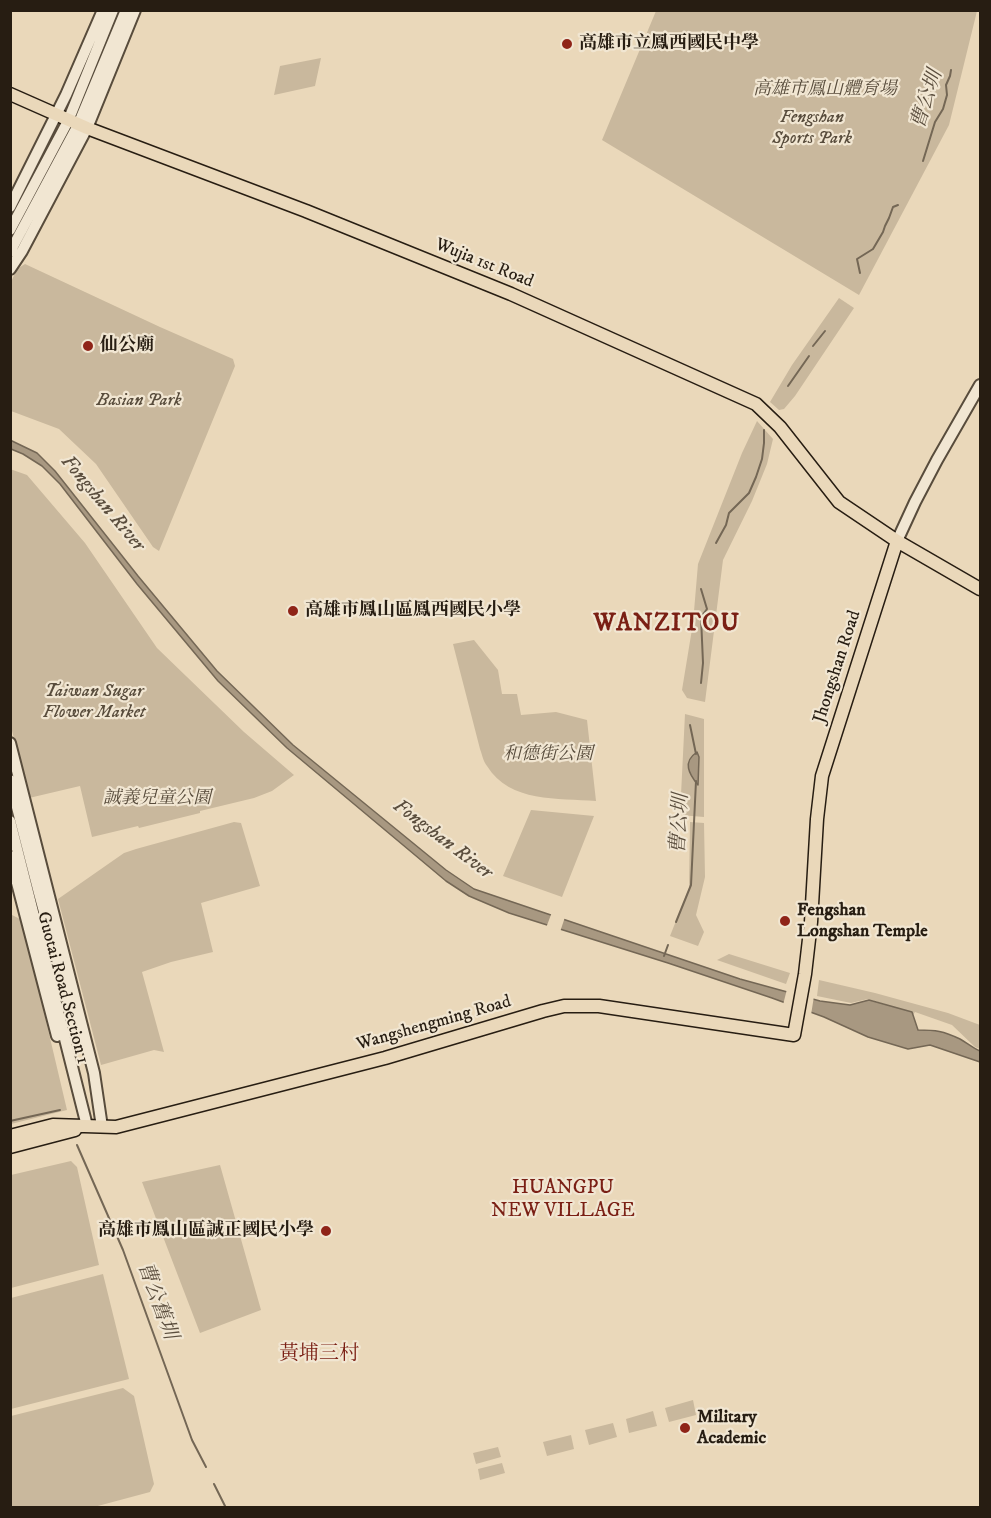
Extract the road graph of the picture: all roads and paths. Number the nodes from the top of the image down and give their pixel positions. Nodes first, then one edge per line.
1 (103, 10) edge
2 (113, 10) edge
3 (126, 10) edge
4 (135, 10) edge
5 (10, 94) edge
6 (72, 122) junction
7 (10, 207) edge
8 (10, 230) edge
9 (10, 252) edge
10 (10, 269) edge
11 (981, 385) edge
12 (897, 541) junction
13 (981, 589) edge
14 (10, 743) edge
15 (10, 780) edge
16 (10, 821) edge
17 (10, 856) edge
18 (56, 938) junction
19 (794, 1035) joint
20 (87, 1126) junction
21 (102, 1127) junction
22 (10, 1136) edge
23 (10, 1147) edge

1 - 6 street
2 - 6 street
3 - 6 street
4 - 6 street
5 - 6 main road, Wujia 1st Road
6 - 7 street
6 - 8 street
6 - 9 street
6 - 10 street
6 - 12 main road, Wujia 1st Road
11 - 12 street, Jhongshan Road
12 - 13 main road, Wujia 1st Road
12 - 19 main road, Jhongshan Road
14 - 18 street, Guotai Road Section 1
15 - 18 street
16 - 20 street
17 - 20 street, Guotai Road Section 1
18 - 21 street
19 - 21 main road, Wangshengming Road
20 - 21 main road, Wangshengming Road
20 - 22 main road, Wangshengming Road
20 - 23 main road

